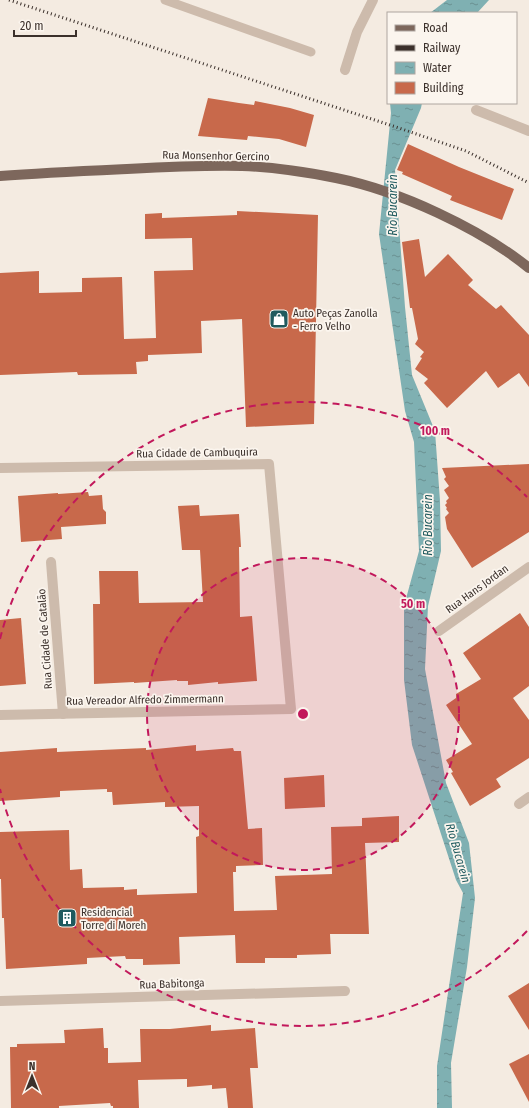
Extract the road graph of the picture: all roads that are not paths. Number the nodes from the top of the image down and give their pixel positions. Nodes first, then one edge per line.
1 (165, 0) edge
2 (372, 0) edge
3 (311, 52) dead end
4 (345, 70) dead end
5 (476, 110) dead end
6 (529, 131) edge
7 (0, 176) edge
8 (529, 268) edge
9 (0, 468) edge
10 (51, 562) dead end
11 (529, 567) edge
12 (439, 631) dead end
13 (291, 709) joint
14 (63, 714) junction
15 (0, 715) edge
16 (529, 797) edge
17 (519, 804) dead end
18 (346, 991) dead end
19 (0, 1001) edge

1 - 3 lane
2 - 4 street
5 - 6 street
7 - 8 main road, Rua Monsenhor Gercino
9 - 13 street, Rua Cidade de Cambuquira
10 - 14 street, Rua Cidade de Catalão
11 - 12 street, Rua Hans Jordan
13 - 14 street, Rua Vereador Alfredo Zimmermann
14 - 15 street, Rua Vereador Alfredo Zimmermann
16 - 17 street
18 - 19 street, Rua Babitonga

